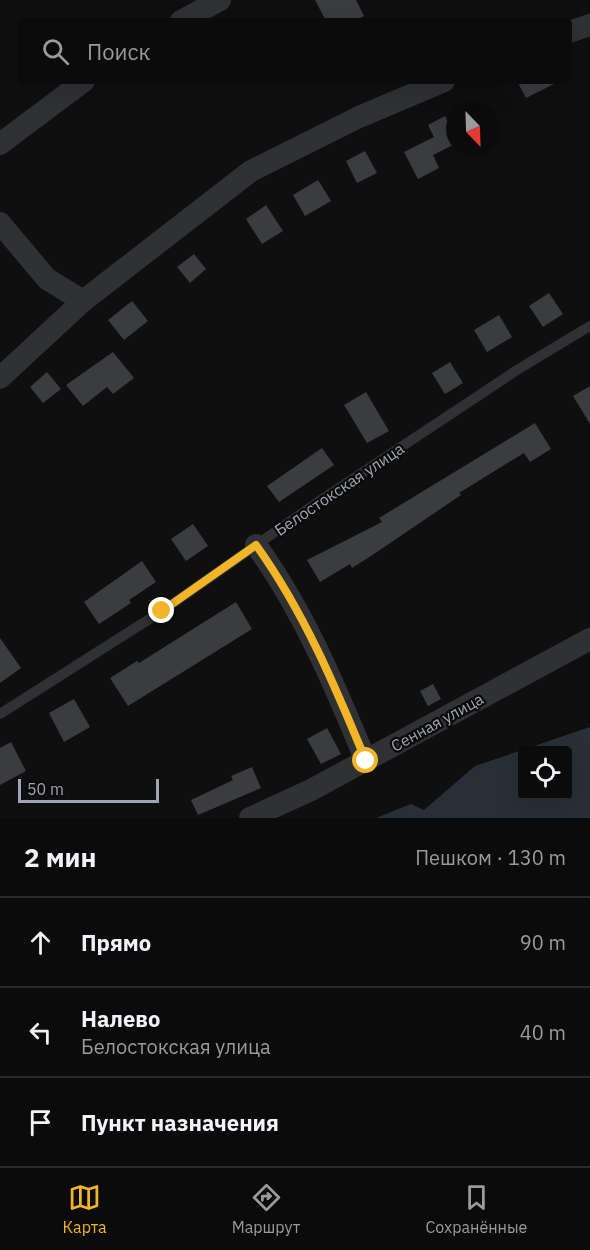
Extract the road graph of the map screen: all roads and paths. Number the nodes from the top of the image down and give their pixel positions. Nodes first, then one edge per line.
1 (220, 0) edge
2 (187, 18) edge
3 (590, 25) edge
4 (572, 31) edge
5 (80, 84) edge
6 (437, 84) edge
7 (0, 144) edge
8 (0, 223) edge
9 (83, 301) junction
10 (590, 326) edge
11 (0, 378) edge
12 (256, 545) junction
13 (590, 639) edge
14 (0, 714) edge
15 (366, 761) junction
16 (250, 818) edge

1 - 2 street
3 - 4 street
5 - 7 street
6 - 9 street
8 - 9 street
9 - 11 street
10 - 12 lane, Белостокская улица
12 - 14 lane, Белостокская улица
12 - 15 street
13 - 15 street, Сенная улица
15 - 16 street, Сенная улица

